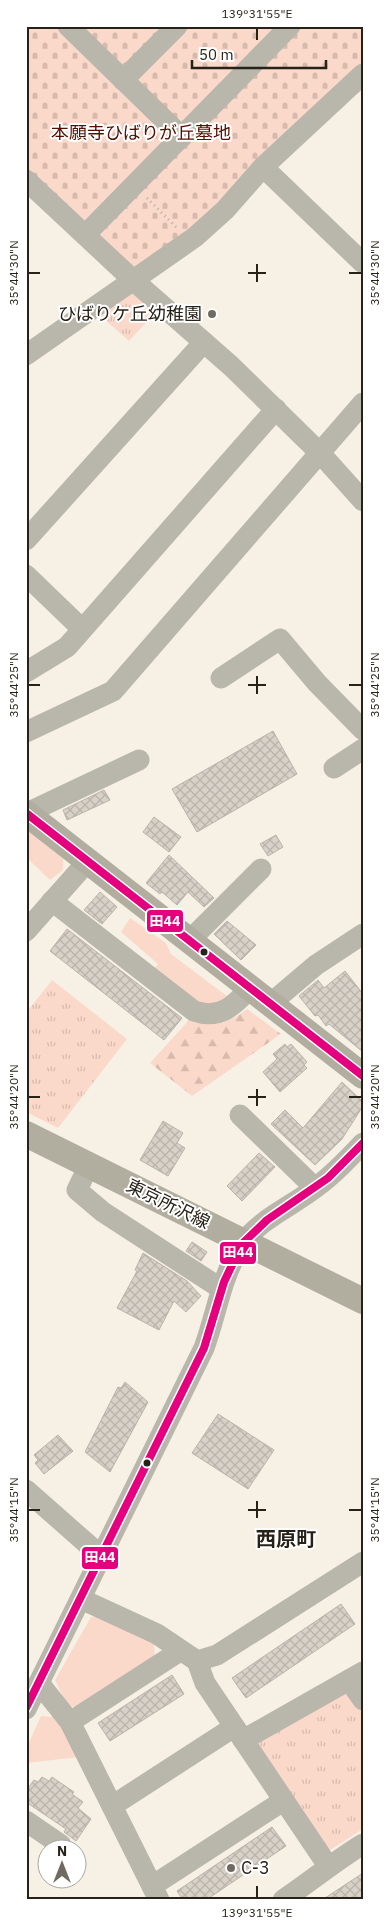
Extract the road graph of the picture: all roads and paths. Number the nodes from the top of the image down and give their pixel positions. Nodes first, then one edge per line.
1 (68, 26) edge
2 (177, 26) edge
3 (290, 26) edge
4 (363, 74) edge
5 (123, 80) junction
6 (182, 137) junction
7 (263, 168) junction
8 (26, 180) edge
9 (134, 185) junction
10 (85, 235) junction
11 (190, 240) junction
12 (363, 263) edge
13 (133, 280) junction
14 (204, 342) junction
15 (30, 348) edge
16 (363, 403) edge
17 (276, 409) junction
18 (320, 453) junction
19 (363, 501) edge
20 (26, 540) edge
21 (26, 574) edge
22 (82, 629) junction
23 (26, 672) edge
24 (221, 678) dead end
25 (26, 732) edge
26 (362, 745) edge
27 (140, 760) dead end
28 (334, 768) dead end
29 (26, 813) edge
30 (87, 862) junction
31 (261, 869) dead end
32 (52, 901) junction
33 (26, 931) edge
34 (363, 934) edge
35 (189, 941) junction
36 (260, 996) junction
37 (363, 1076) edge
38 (240, 1115) dead end
39 (26, 1134) edge
40 (363, 1143) edge
41 (89, 1165) junction
42 (315, 1188) junction
43 (243, 1243) junction
44 (220, 1288) junction
45 (363, 1301) edge
46 (26, 1490) edge
47 (101, 1556) junction
48 (363, 1562) edge
49 (81, 1599) junction
50 (189, 1656) junction
51 (356, 1676) edge
52 (39, 1683) junction
53 (363, 1700) edge
54 (26, 1709) edge
55 (70, 1722) junction
56 (238, 1733) junction
57 (283, 1801) junction
58 (112, 1806) junction
59 (26, 1821) edge
60 (51, 1838) edge
61 (363, 1844) edge
62 (328, 1866) junction
63 (156, 1893) edge
64 (283, 1900) edge

1 - 5 street
2 - 5 street
3 - 6 street
4 - 7 street
5 - 6 street
6 - 9 street
7 - 11 street
7 - 12 street
8 - 10 street
9 - 10 street
9 - 11 path
10 - 13 street
11 - 13 street
13 - 14 street
13 - 15 street
14 - 17 street
14 - 20 street
16 - 18 street
17 - 18 street
17 - 22 street
18 - 19 street
18 - 25 street
21 - 22 street
22 - 23 street
24 - 26 street
26 - 28 street
27 - 29 street
29 - 30 main road
30 - 32 street
30 - 35 main road
31 - 35 street
32 - 33 street
32 - 36 street
34 - 36 street
35 - 36 main road
36 - 37 main road
38 - 42 street
39 - 41 main road, 東京所沢線
40 - 42 street
41 - 43 main road, 東京所沢線
41 - 44 street
42 - 43 street
43 - 44 street
43 - 45 main road, 東京所沢線
44 - 47 street
46 - 47 street
47 - 49 street
48 - 50 street
49 - 50 street
49 - 52 street
50 - 55 street
50 - 56 street
51 - 53 street
51 - 56 street
52 - 54 street
52 - 55 street
55 - 58 street
56 - 57 street
56 - 58 street
57 - 62 street
57 - 63 street
58 - 63 street
59 - 60 street
61 - 62 street
62 - 64 street

